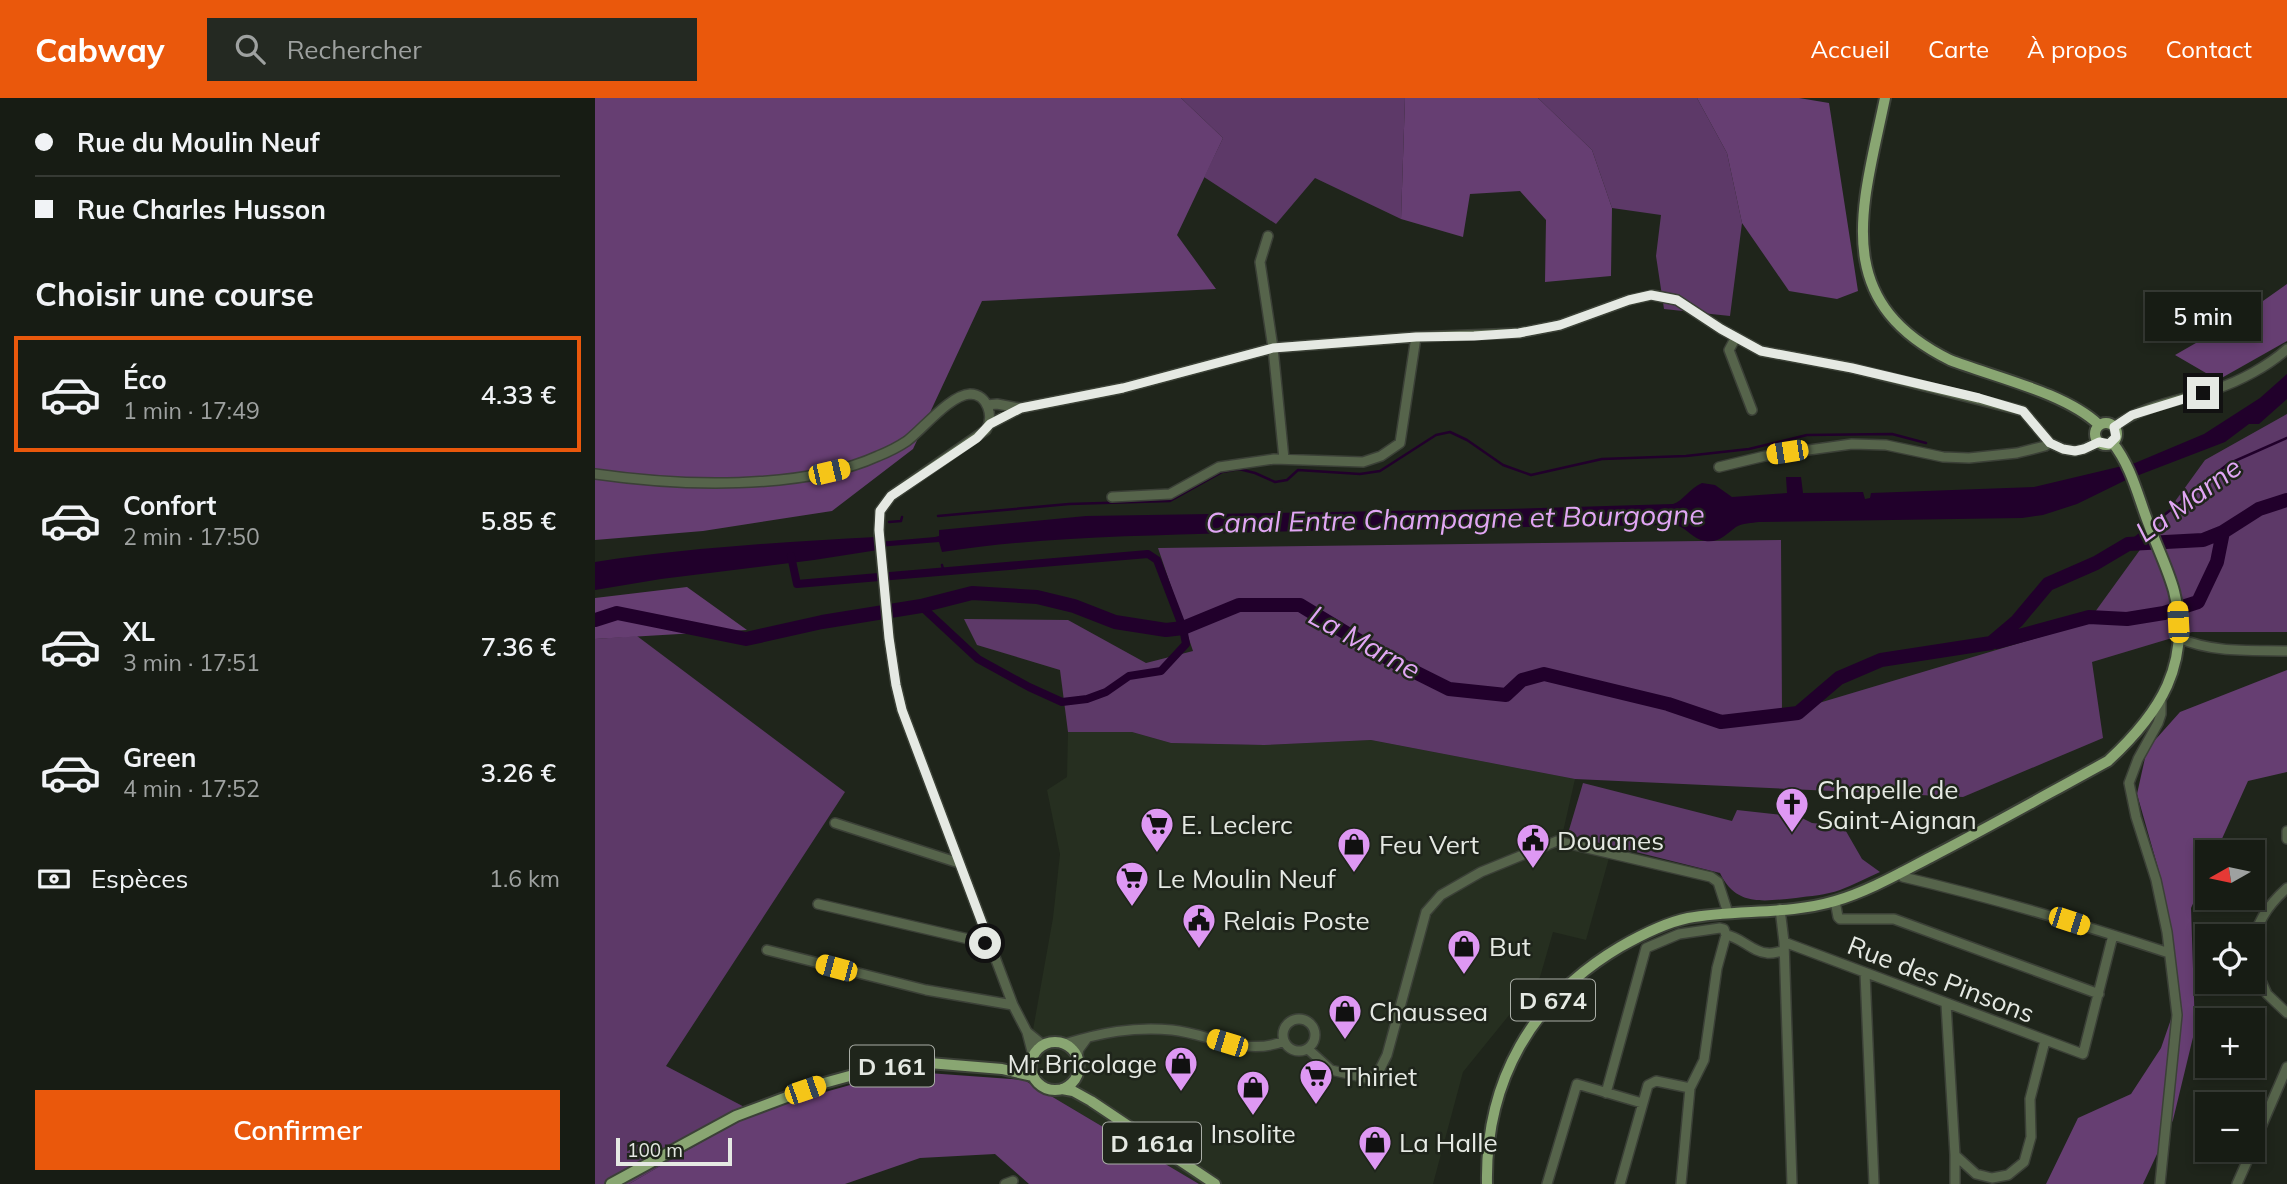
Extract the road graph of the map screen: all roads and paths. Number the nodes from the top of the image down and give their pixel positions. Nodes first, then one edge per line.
1 (1885, 98) edge
2 (1268, 236) dead end
3 (1416, 337) junction
4 (1735, 337) junction
5 (1273, 348) junction
6 (2287, 349) edge
7 (987, 405) junction
8 (1021, 408) junction
9 (1752, 410) dead end
10 (990, 424) junction
11 (2099, 425) junction
12 (2114, 427) junction
13 (2099, 442) junction
14 (2112, 442) junction
15 (2050, 443) junction
16 (1284, 459) junction
17 (1719, 467) dead end
18 (595, 474) edge
19 (1112, 497) dead end
20 (2179, 638) junction
21 (2287, 651) edge
22 (2161, 701) junction
23 (835, 823) dead end
24 (2287, 831) edge
25 (2287, 839) edge
26 (959, 863) junction
27 (1901, 872) junction
28 (2287, 888) edge
29 (1835, 901) junction
30 (818, 904) dead end
31 (1780, 909) junction
32 (1728, 913) junction
33 (2258, 924) edge
34 (1726, 935) junction
35 (2113, 935) junction
36 (990, 944) junction
37 (1784, 946) junction
38 (767, 950) dead end
39 (2169, 953) junction
40 (1865, 973) junction
41 (2265, 990) edge
42 (2099, 994) junction
43 (1946, 1004) junction
44 (1013, 1005) junction
45 (2287, 1013) edge
46 (1027, 1032) junction
47 (1087, 1038) junction
48 (1284, 1041) junction
49 (2045, 1041) junction
50 (1064, 1044) junction
51 (1043, 1045) junction
52 (1308, 1049) junction
53 (1077, 1057) junction
54 (1032, 1059) junction
55 (2287, 1067) edge
56 (1002, 1069) junction
57 (1033, 1076) junction
58 (1076, 1077) junction
59 (1690, 1088) junction
60 (1062, 1089) junction
61 (1606, 1093) junction
62 (1091, 1101) junction
63 (1642, 1103) junction
64 (2265, 1119) edge
65 (1955, 1155) junction
66 (2246, 1162) edge
67 (611, 1184) edge
68 (1215, 1184) edge
69 (1487, 1184) edge
70 (1547, 1184) edge
71 (1620, 1184) edge
72 (1681, 1184) edge
73 (1791, 1184) edge
74 (1874, 1184) edge
75 (1955, 1184) edge
76 (2160, 1184) edge
77 (2237, 1184) edge

1 - 11 main road
2 - 5 street
3 - 4 street
3 - 5 street
3 - 16 street
4 - 9 street
4 - 15 street
5 - 8 street
5 - 16 street
6 - 12 street
7 - 8 street
7 - 10 street
7 - 18 street
8 - 10 street
10 - 26 street
11 - 12 main road
11 - 13 main road
12 - 14 main road
13 - 14 main road
13 - 15 street
14 - 20 main road, D 674
15 - 17 street
16 - 19 street
20 - 21 street
20 - 22 main road, D 674
22 - 27 main road, D 674
22 - 39 street
23 - 26 street
24 - 25 street
26 - 36 street
27 - 29 main road, D 674
27 - 35 street
28 - 33 street
29 - 31 main road, D 674
29 - 42 street
30 - 36 street
31 - 32 main road, D 674
31 - 37 street
32 - 52 street
32 - 69 main road, D 674
34 - 37 street, Rue des Pinsons
34 - 59 street
34 - 61 street, Rue des Pinsons
35 - 39 street
35 - 42 street
36 - 44 street
37 - 40 street, Rue des Pinsons
37 - 73 street
38 - 44 street
39 - 76 street
40 - 43 street, Rue des Pinsons
40 - 74 street
41 - 45 street
42 - 49 street, Rue des Pinsons
43 - 49 street, Rue des Pinsons
43 - 65 street
44 - 46 street
46 - 51 street
46 - 54 street
47 - 48 street
47 - 50 street
47 - 53 street
48 - 52 street
48 - 52 street
49 - 65 street
50 - 51 main road
50 - 53 main road
51 - 54 main road
53 - 58 main road
54 - 56 main road
54 - 57 main road
55 - 64 street
56 - 57 main road, D 161
56 - 67 main road, D 161
57 - 60 main road
58 - 60 main road
58 - 62 main road, D 161a
59 - 63 street
59 - 72 street
60 - 62 main road, D 161a
61 - 63 street
61 - 70 street
62 - 68 main road, D 161a
63 - 71 street
65 - 75 street
66 - 77 street

